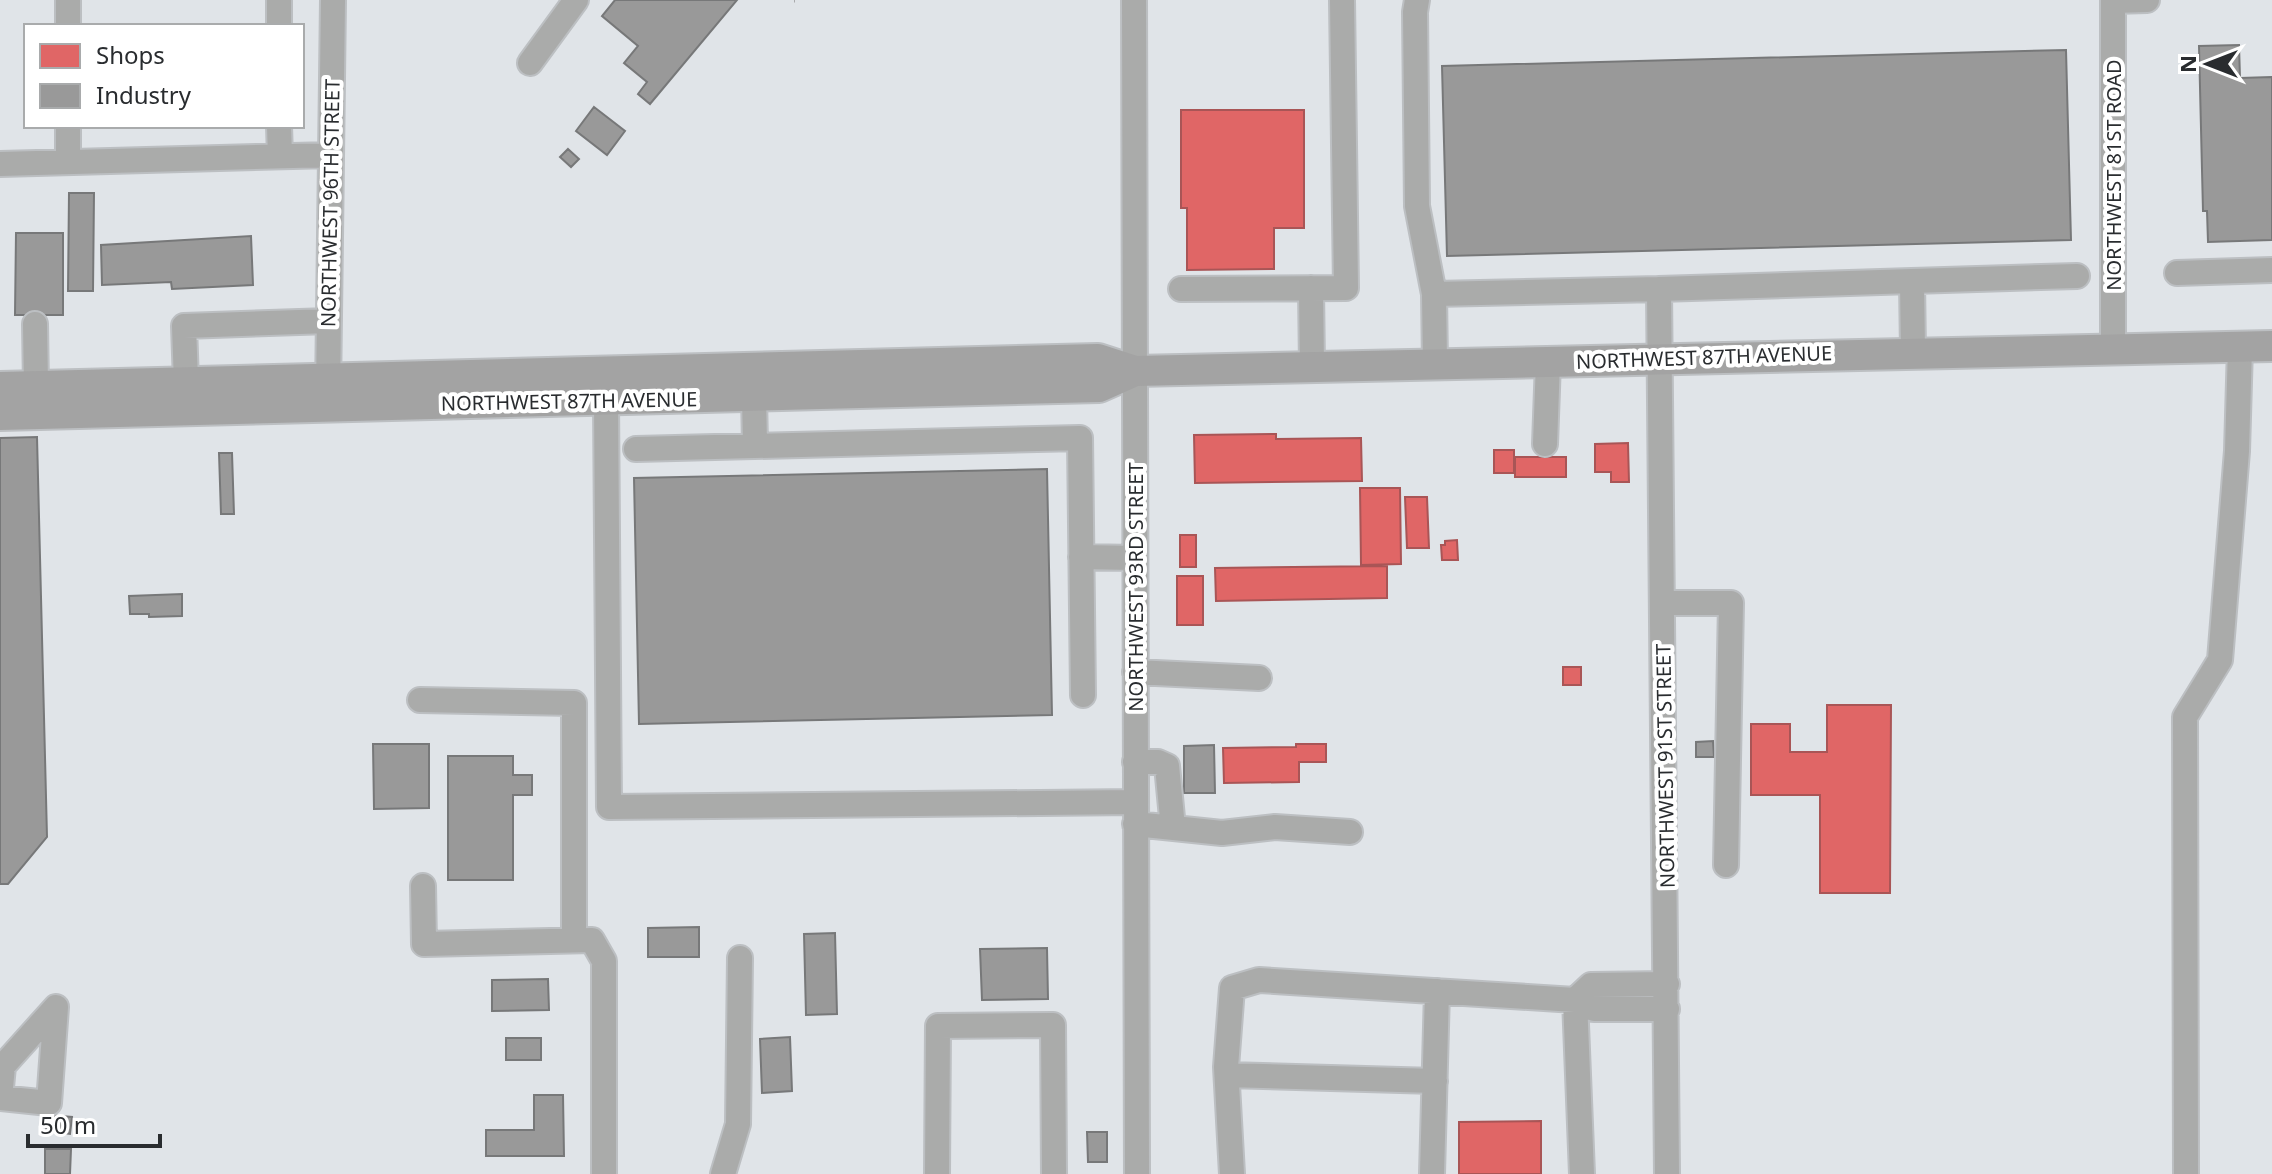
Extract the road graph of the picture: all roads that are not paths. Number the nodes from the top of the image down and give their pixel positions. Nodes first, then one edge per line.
1 (68, 0) edge
2 (279, 0) edge
3 (333, 0) edge
4 (576, 0) edge
5 (1134, 0) edge
6 (1342, 0) edge
7 (1417, 0) edge
8 (2113, 0) edge
9 (2147, 0) edge
10 (68, 24) edge
11 (279, 24) edge
12 (530, 63) dead end
13 (68, 128) edge
14 (279, 128) edge
15 (331, 155) junction
16 (280, 156) junction
17 (68, 162) junction
18 (0, 164) edge
19 (2272, 270) edge
20 (2177, 273) dead end
21 (2077, 276) dead end
22 (1912, 281) junction
23 (1311, 288) junction
24 (1181, 289) dead end
25 (1659, 289) junction
26 (1434, 294) junction
27 (329, 321) junction
28 (35, 324) dead end
29 (2272, 346) edge
30 (2240, 347) junction
31 (2113, 350) junction
32 (1913, 352) junction
33 (1661, 358) junction
34 (1548, 362) junction
35 (1435, 364) junction
36 (1312, 367) junction
37 (1135, 371) junction
38 (186, 382) junction
39 (36, 386) junction
40 (0, 387) edge
41 (328, 393) junction
42 (754, 396) junction
43 (606, 400) junction
44 (0, 415) edge
45 (1545, 444) dead end
46 (755, 445) junction
47 (636, 449) dead end
48 (1081, 557) junction
49 (1135, 558) junction
50 (1663, 603) junction
51 (1135, 672) junction
52 (1259, 678) dead end
53 (1083, 695) dead end
54 (420, 700) dead end
55 (1135, 762) junction
56 (1135, 813) junction
57 (1173, 828) junction
58 (1350, 832) dead end
59 (1726, 865) dead end
60 (423, 886) dead end
61 (574, 940) junction
62 (740, 958) dead end
63 (1667, 984) junction
64 (1437, 991) junction
65 (1575, 1000) junction
66 (1667, 1009) junction
67 (1227, 1075) junction
68 (1435, 1081) junction
69 (604, 1174) edge
70 (723, 1174) edge
71 (937, 1174) edge
72 (1054, 1174) edge
73 (1137, 1174) edge
74 (1232, 1174) edge
75 (1432, 1174) edge
76 (1582, 1174) edge
77 (1667, 1174) edge
78 (2186, 1174) edge

1 - 10 street
2 - 11 street
3 - 15 street, NORTHWEST 96TH STREET
4 - 12 street
5 - 37 street, NORTHWEST 93RD STREET
6 - 23 street
7 - 26 street
8 - 9 street
8 - 31 street, NORTHWEST 81ST ROAD
13 - 17 street
14 - 16 street
15 - 16 street
15 - 27 street, NORTHWEST 96TH STREET
16 - 17 street
17 - 18 street
19 - 20 street
21 - 22 street
22 - 25 street
22 - 32 street
23 - 24 street
23 - 36 street
25 - 26 street
25 - 33 street, NORTHWEST 91ST STREET
26 - 35 street
27 - 38 street
27 - 41 street, NORTHWEST 96TH STREET
28 - 39 street
29 - 30 main road, NORTHWEST 87TH AVENUE
30 - 31 main road, NORTHWEST 87TH AVENUE
30 - 78 street
31 - 32 main road, NORTHWEST 87TH AVENUE
32 - 33 main road, NORTHWEST 87TH AVENUE
33 - 34 main road, NORTHWEST 87TH AVENUE
33 - 50 street, NORTHWEST 91ST STREET
34 - 35 main road, NORTHWEST 87TH AVENUE
34 - 45 street
35 - 36 main road, NORTHWEST 87TH AVENUE
36 - 37 main road, NORTHWEST 87TH AVENUE
37 - 41 main road, NORTHWEST 87TH AVENUE
37 - 42 main road, NORTHWEST 87TH AVENUE
37 - 49 street, NORTHWEST 93RD STREET
38 - 39 main road, NORTHWEST 87TH AVENUE
38 - 41 main road, NORTHWEST 87TH AVENUE
39 - 40 main road, NORTHWEST 87TH AVENUE
41 - 43 main road, NORTHWEST 87TH AVENUE
41 - 44 main road, NORTHWEST 87TH AVENUE
42 - 43 main road, NORTHWEST 87TH AVENUE
42 - 46 street
43 - 56 street
46 - 47 street
46 - 48 street
48 - 49 street
48 - 53 street
49 - 51 street, NORTHWEST 93RD STREET
50 - 59 street
50 - 63 street, NORTHWEST 91ST STREET
51 - 52 street
51 - 55 street, NORTHWEST 93RD STREET
54 - 61 street
55 - 56 street, NORTHWEST 93RD STREET
55 - 57 street
56 - 57 street
56 - 73 street, NORTHWEST 93RD STREET
57 - 58 street
60 - 61 street
61 - 69 street
62 - 70 street
63 - 65 street
63 - 66 street, NORTHWEST 91ST STREET
64 - 65 street
64 - 67 street
64 - 68 street
65 - 66 street
65 - 76 street
66 - 77 street, NORTHWEST 91ST STREET
67 - 68 street
67 - 74 street
68 - 75 street
71 - 72 street

